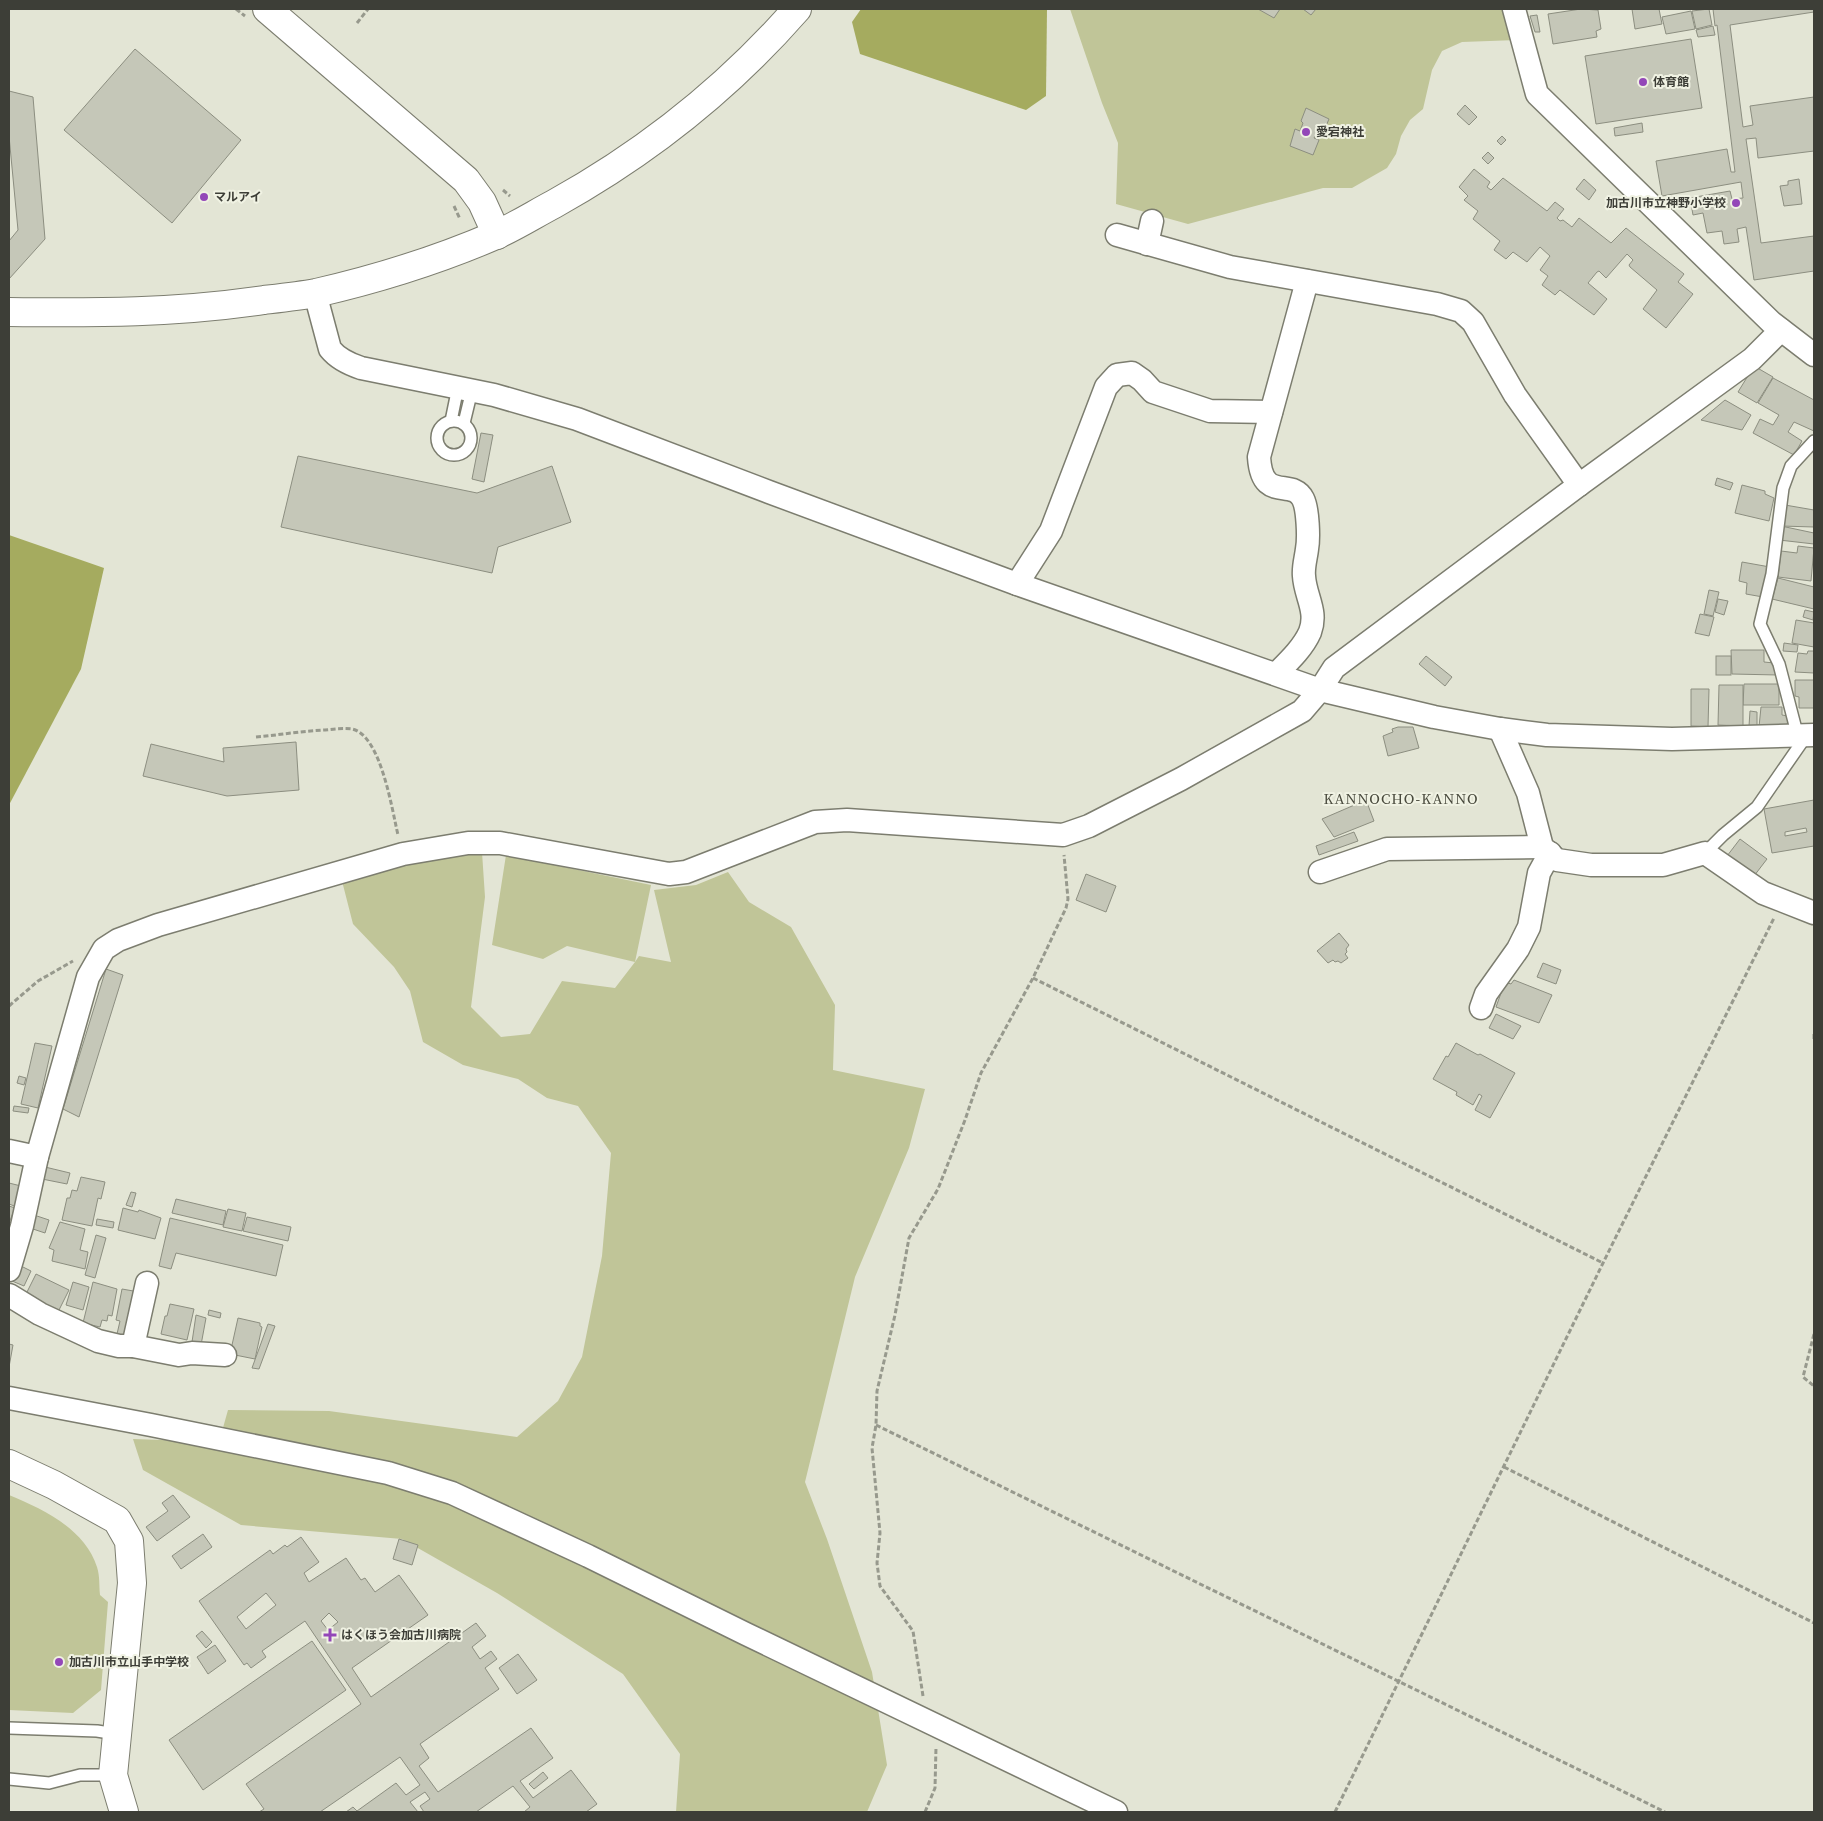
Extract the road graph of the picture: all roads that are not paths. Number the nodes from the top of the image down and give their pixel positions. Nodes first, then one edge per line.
1 (267, 9) edge
2 (797, 9) edge
3 (1514, 9) edge
4 (1152, 221) dead end
5 (497, 235) junction
6 (1117, 235) dead end
7 (1147, 244) junction
8 (1307, 281) junction
9 (315, 293) junction
10 (9, 312) edge
11 (1780, 330) junction
12 (1814, 355) edge
13 (465, 389) junction
14 (1271, 412) junction
15 (451, 421) junction
16 (464, 423) junction
17 (1814, 441) edge
18 (1579, 485) junction
19 (1017, 584) junction
20 (1276, 674) junction
21 (1320, 690) junction
22 (1500, 730) junction
23 (1806, 736) edge
24 (1546, 850) junction
25 (1705, 853) junction
26 (1320, 872) dead end
27 (1814, 913) edge
28 (1481, 1008) dead end
29 (9, 1151) edge
30 (37, 1157) junction
31 (9, 1270) edge
32 (147, 1283) dead end
33 (9, 1295) edge
34 (133, 1346) junction
35 (225, 1355) dead end
36 (9, 1398) edge
37 (9, 1464) edge
38 (9, 1728) edge
39 (116, 1734) junction
40 (114, 1775) junction
41 (9, 1778) edge
42 (124, 1812) edge
43 (1116, 1812) edge

1 - 5 street
2 - 5 street
3 - 11 street
4 - 7 street
5 - 9 street
6 - 7 street
7 - 8 street
8 - 14 street
8 - 18 street
9 - 10 street
9 - 13 street
11 - 12 street
11 - 18 street
13 - 15 lane
13 - 16 lane
13 - 19 street
14 - 19 street
14 - 20 street
15 - 16 lane
15 - 16 lane
17 - 23 lane
18 - 21 street
19 - 20 street
20 - 21 street
21 - 22 street
21 - 30 street
22 - 23 street
22 - 24 street
23 - 25 lane
24 - 25 street
24 - 26 street
24 - 28 street
25 - 27 street
29 - 30 street
30 - 31 street
32 - 34 street
33 - 34 street
34 - 35 street
36 - 43 street
37 - 39 street
38 - 39 lane
39 - 40 street
40 - 41 lane
40 - 42 street

